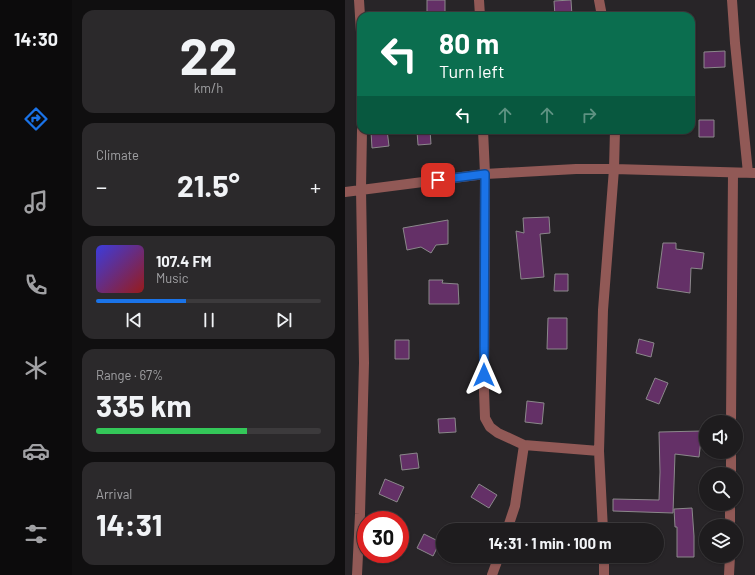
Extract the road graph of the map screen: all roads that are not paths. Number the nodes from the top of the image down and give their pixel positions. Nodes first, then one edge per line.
1 (359, 0) edge
2 (479, 0) edge
3 (599, 0) edge
4 (732, 0) edge
5 (360, 12) edge
6 (480, 12) edge
7 (601, 12) edge
8 (362, 134) edge
9 (483, 134) edge
10 (615, 134) edge
11 (614, 169) junction
12 (733, 173) junction
13 (751, 173) edge
14 (485, 174) junction
15 (361, 189) junction
16 (345, 192) edge
17 (731, 415) edge
18 (524, 445) junction
19 (599, 451) junction
20 (509, 523) edge
21 (603, 523) edge
22 (497, 563) edge
23 (604, 563) edge
24 (730, 563) edge
25 (357, 575) edge
26 (493, 575) edge
27 (604, 575) edge
28 (729, 575) edge

1 - 5 street
2 - 6 street
3 - 7 street
4 - 13 street
8 - 15 street
9 - 14 street
10 - 11 street
11 - 12 street
11 - 14 street
11 - 19 street
12 - 13 street
12 - 17 street
14 - 15 street
14 - 18 street
15 - 16 street
15 - 25 street
18 - 19 street
18 - 20 street
19 - 21 street
22 - 26 street
23 - 27 street
24 - 28 street

